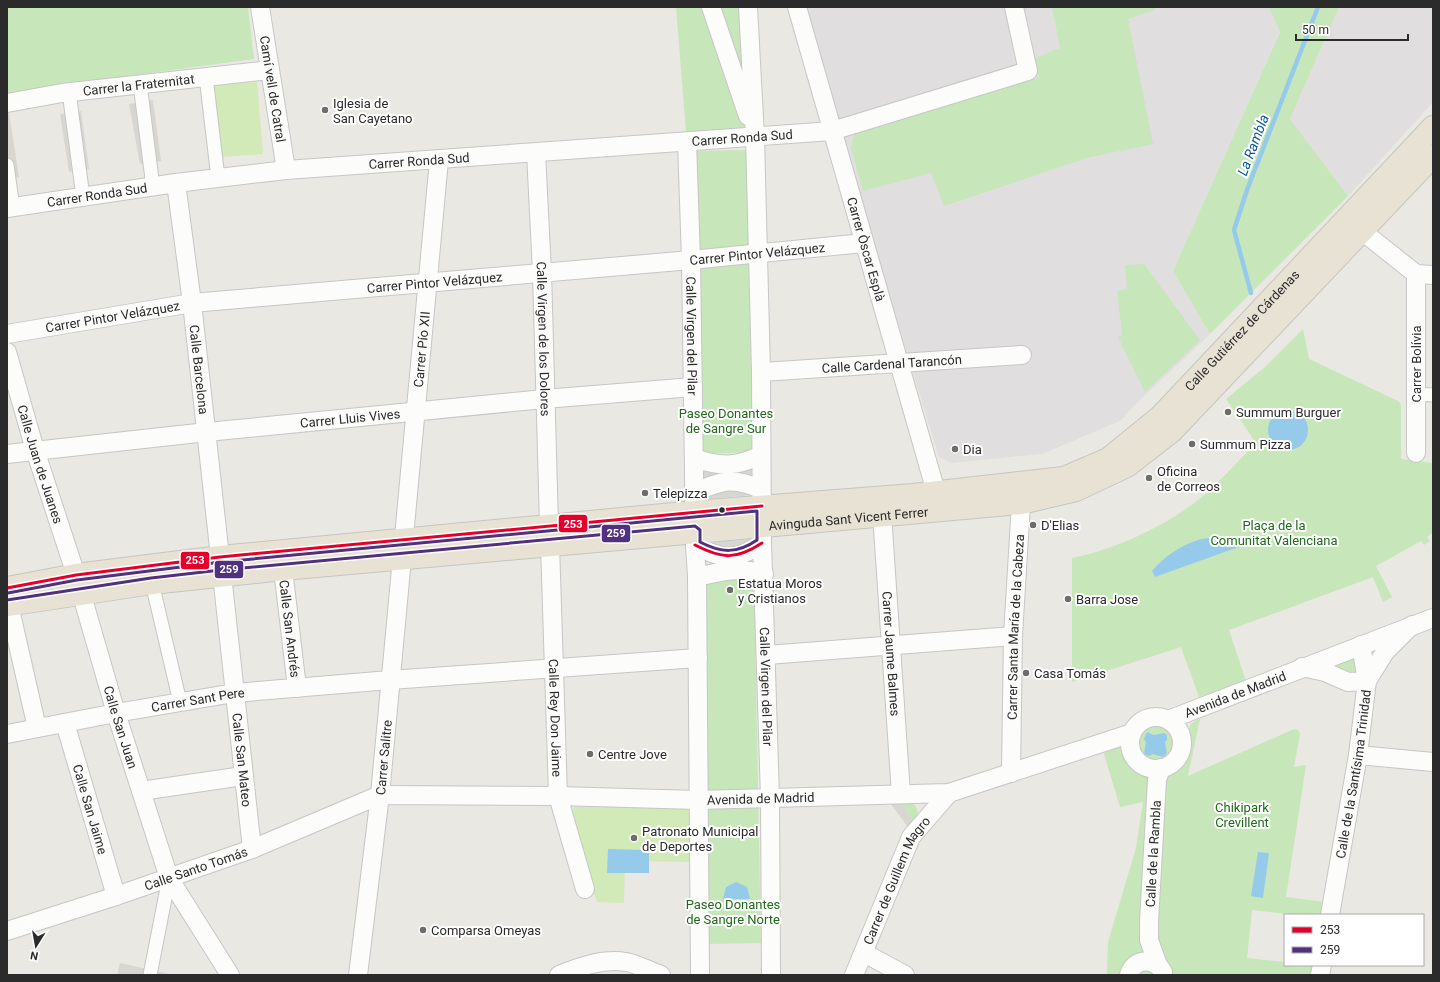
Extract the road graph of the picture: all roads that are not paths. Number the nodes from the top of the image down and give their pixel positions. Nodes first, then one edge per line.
1 (260, 7) edge
2 (711, 7) edge
3 (748, 7) edge
4 (797, 7) edge
5 (1014, 7) edge
6 (270, 70) junction
7 (206, 77) junction
8 (140, 84) junction
9 (69, 92) junction
10 (7, 103) edge
11 (1433, 127) edge
12 (832, 131) junction
13 (755, 137) junction
14 (687, 142) junction
15 (536, 153) junction
16 (1433, 156) edge
17 (439, 160) junction
18 (7, 165) edge
19 (286, 170) junction
20 (218, 178) junction
21 (176, 183) junction
22 (153, 187) junction
23 (83, 197) junction
24 (10, 208) edge
25 (1362, 231) junction
26 (864, 243) junction
27 (757, 254) junction
28 (691, 260) junction
29 (542, 272) junction
30 (1425, 275) edge
31 (428, 284) junction
32 (192, 304) junction
33 (7, 334) edge
34 (7, 352) edge
35 (1022, 355) dead end
36 (899, 364) junction
37 (761, 372) junction
38 (693, 387) junction
39 (1415, 394) junction
40 (1433, 395) edge
41 (544, 399) junction
42 (415, 412) junction
43 (207, 432) junction
44 (35, 450) junction
45 (1416, 453) dead end
46 (7, 454) edge
47 (761, 455) junction
48 (694, 458) junction
49 (1018, 482) junction
50 (936, 492) junction
51 (1021, 503) junction
52 (882, 514) junction
53 (762, 516) junction
54 (695, 520) junction
55 (549, 535) junction
56 (402, 548) junction
57 (221, 566) junction
58 (283, 569) junction
59 (764, 574) junction
60 (697, 577) junction
61 (152, 583) junction
62 (79, 584) junction
63 (8, 600) edge
64 (1433, 618) edge
65 (1412, 625) junction
66 (1013, 636) junction
67 (890, 645) junction
68 (1361, 645) junction
69 (767, 655) junction
70 (698, 658) junction
71 (1302, 667) junction
72 (554, 670) junction
73 (390, 680) junction
74 (1367, 681) junction
75 (297, 688) junction
76 (234, 693) junction
77 (180, 702) junction
78 (116, 713) junction
79 (1168, 720) junction
80 (64, 723) junction
81 (37, 728) junction
82 (1132, 733) junction
83 (7, 734) edge
84 (1358, 755) junction
85 (1433, 762) edge
86 (1161, 768) junction
87 (1011, 772) junction
88 (244, 776) junction
89 (141, 792) junction
90 (949, 793) junction
91 (902, 794) junction
92 (380, 795) junction
93 (558, 796) junction
94 (770, 798) junction
95 (697, 800) junction
96 (252, 849) junction
97 (169, 878) junction
98 (585, 889) dead end
99 (116, 896) junction
100 (1330, 914) edge
101 (7, 931) edge
102 (1149, 940) junction
103 (864, 953) junction
104 (1133, 969) edge
105 (1161, 970) edge
106 (150, 975) edge
107 (230, 975) edge
108 (358, 975) edge
109 (559, 975) edge
110 (661, 975) edge
111 (700, 975) edge
112 (771, 975) edge
113 (854, 975) edge
114 (905, 975) edge

1 - 6 street, Camí vell de Catral
2 - 13 street
3 - 13 street, Calle Virgen del Pilar
4 - 12 street, Carrer Òscar Esplà
5 - 12 street, Carrer Ronda Sud
6 - 7 street, Carrer la Fraternitat
6 - 19 street, Camí vell de Catral
7 - 8 street, Carrer la Fraternitat
7 - 20 street
8 - 9 street, Carrer la Fraternitat
8 - 22 street
9 - 10 street, Carrer la Fraternitat
9 - 23 street
11 - 49 highway, Calle Gutiérrez de Cárdenas
12 - 13 street, Carrer Ronda Sud
12 - 26 street, Carrer Òscar Esplà
13 - 14 street, Carrer Ronda Sud
13 - 27 street, Calle Virgen del Pilar
14 - 15 street, Carrer Ronda Sud
14 - 28 street, Calle Virgen del Pilar
15 - 17 street, Carrer Ronda Sud
15 - 29 street, Calle Virgen de los Dolores
16 - 25 highway, Calle Gutiérrez de Cárdenas
17 - 19 street, Carrer Ronda Sud
17 - 31 street, Carrer Pío XII
18 - 24 street
19 - 20 street, Carrer Ronda Sud
20 - 21 street, Carrer Ronda Sud
21 - 22 street, Carrer Ronda Sud
21 - 32 street, Calle Barcelona
22 - 23 street, Carrer Ronda Sud
23 - 24 street, Carrer Ronda Sud
25 - 30 street, Carrer Bolívia
25 - 51 highway, Calle Gutiérrez de Cárdenas
26 - 27 street, Carrer Pintor Velázquez
26 - 36 street, Carrer Òscar Esplà
27 - 28 street, Carrer Pintor Velázquez
27 - 37 street, Calle Virgen del Pilar
28 - 29 street, Carrer Pintor Velázquez
28 - 38 street, Calle Virgen del Pilar
29 - 31 street, Carrer Pintor Velázquez
29 - 41 street, Calle Virgen de los Dolores
30 - 39 street, Carrer Bolívia
31 - 32 street, Carrer Pintor Velázquez
31 - 42 street, Carrer Pío XII
32 - 33 street, Carrer Pintor Velázquez
32 - 43 street, Calle Barcelona
34 - 44 street, Calle Juan de Juanes
35 - 36 street, Calle Cardenal Tarancón
36 - 37 street, Calle Cardenal Tarancón
36 - 50 street, Carrer Òscar Esplà
37 - 47 street, Calle Virgen del Pilar
38 - 41 street, Carrer Lluis Vives
38 - 48 street, Calle Virgen del Pilar
39 - 40 street
39 - 45 street, Carrer Bolívia
41 - 42 street, Carrer Lluis Vives
41 - 55 street, Calle Virgen de los Dolores
42 - 43 street, Carrer Lluis Vives
42 - 56 street, Carrer Pío XII
43 - 44 street, Carrer Lluis Vives
43 - 57 street, Calle Barcelona
44 - 46 street, Carrer Lluis Vives
44 - 62 street, Calle Juan de Juanes
47 - 48 street
47 - 53 street, Calle Virgen del Pilar
48 - 54 street, Calle Virgen del Pilar
49 - 50 highway, Avinguda Sant Vicent Ferrer
49 - 51 street, Carrer Santa María de la Cabeza
50 - 53 highway, Avinguda Sant Vicent Ferrer
51 - 52 highway, Avinguda Sant Vicent Ferrer
51 - 66 street, Carrer Santa María de la Cabeza
52 - 53 highway, Avinguda Sant Vicent Ferrer
52 - 67 street, Carrer Jaume Balmes
53 - 54 highway, Avinguda Sant Vicent Ferrer
53 - 54 street
53 - 54 street
53 - 59 street, Calle Virgen del Pilar
54 - 55 highway, Avinguda Sant Vicent Ferrer
54 - 60 street, Calle Virgen del Pilar
55 - 56 highway, Avinguda Sant Vicent Ferrer
55 - 72 street, Calle Rey Don Jaime
56 - 57 highway, Avinguda Sant Vicent Ferrer
56 - 58 highway, Avinguda Sant Vicent Ferrer
56 - 73 street, Carrer Salitre
57 - 58 highway, Avinguda Sant Vicent Ferrer
57 - 61 highway, Avinguda Sant Vicent Ferrer
57 - 62 highway, Avinguda Sant Vicent Ferrer
57 - 76 street, Calle San Mateo
58 - 75 street, Calle San Andrés
59 - 60 street
59 - 69 street, Calle Virgen del Pilar
60 - 70 street, Calle Virgen del Pilar
61 - 62 highway, Avinguda Sant Vicent Ferrer
61 - 77 street
62 - 63 highway, Avinguda Sant Vicent Ferrer
62 - 78 street, Calle San Juan
63 - 81 street
64 - 65 street, Avenida de Madrid
65 - 68 street, Avenida de Madrid
65 - 74 street, Calle de la Santísima Trinidad
66 - 67 street
66 - 87 street, Carrer Santa María de la Cabeza
67 - 69 street
67 - 91 street, Carrer Jaume Balmes
68 - 71 street, Avenida de Madrid
68 - 74 street
69 - 94 street, Calle Virgen del Pilar
70 - 72 street, Carrer Sant Pere
70 - 95 street, Calle Virgen del Pilar
71 - 74 street, Avenida de Madrid
71 - 79 street, Avenida de Madrid
72 - 73 street, Carrer Sant Pere
72 - 93 street, Calle Rey Don Jaime
73 - 75 street, Carrer Sant Pere
73 - 92 street, Carrer Salitre
74 - 84 street, Calle de la Santísima Trinidad
75 - 76 street, Carrer Sant Pere
76 - 77 street, Carrer Sant Pere
76 - 88 street, Calle San Mateo
77 - 78 street, Carrer Sant Pere
78 - 80 street, Carrer Sant Pere
78 - 89 street, Calle San Juan
79 - 82 street
79 - 86 street
80 - 81 street, Carrer Sant Pere
80 - 99 street, Calle San Jaime
81 - 83 street, Carrer Sant Pere
82 - 86 street
82 - 87 street, Avenida de Madrid
84 - 85 street
84 - 100 street, Calle de la Santísima Trinidad
86 - 102 street, Calle de la Rambla
87 - 90 street, Avenida de Madrid
88 - 89 street
88 - 96 street, Calle San Mateo
89 - 97 street, Calle San Juan
90 - 91 street, Avenida de Madrid
90 - 103 street, Carrer de Guillem Magro
91 - 94 street, Avenida de Madrid
92 - 93 street, Avenida de Madrid
92 - 96 street, Calle Santo Tomás
92 - 108 street, Carrer Salitre
93 - 95 street, Avenida de Madrid
93 - 98 street, Calle Rey Don Jaime
94 - 95 street, Avenida de Madrid
94 - 112 street, Calle Virgen del Pilar
95 - 111 street, Calle Virgen del Pilar
96 - 97 street, Calle Santo Tomás
97 - 99 street, Calle Santo Tomás
97 - 106 street
97 - 107 street, Calle San Juan
99 - 101 street, Calle Santo Tomás
102 - 104 street, Calle de la Rambla
102 - 105 street, Calle de la Rambla
103 - 113 street, Carrer de Guillem Magro
103 - 114 street
104 - 105 street
109 - 110 street

